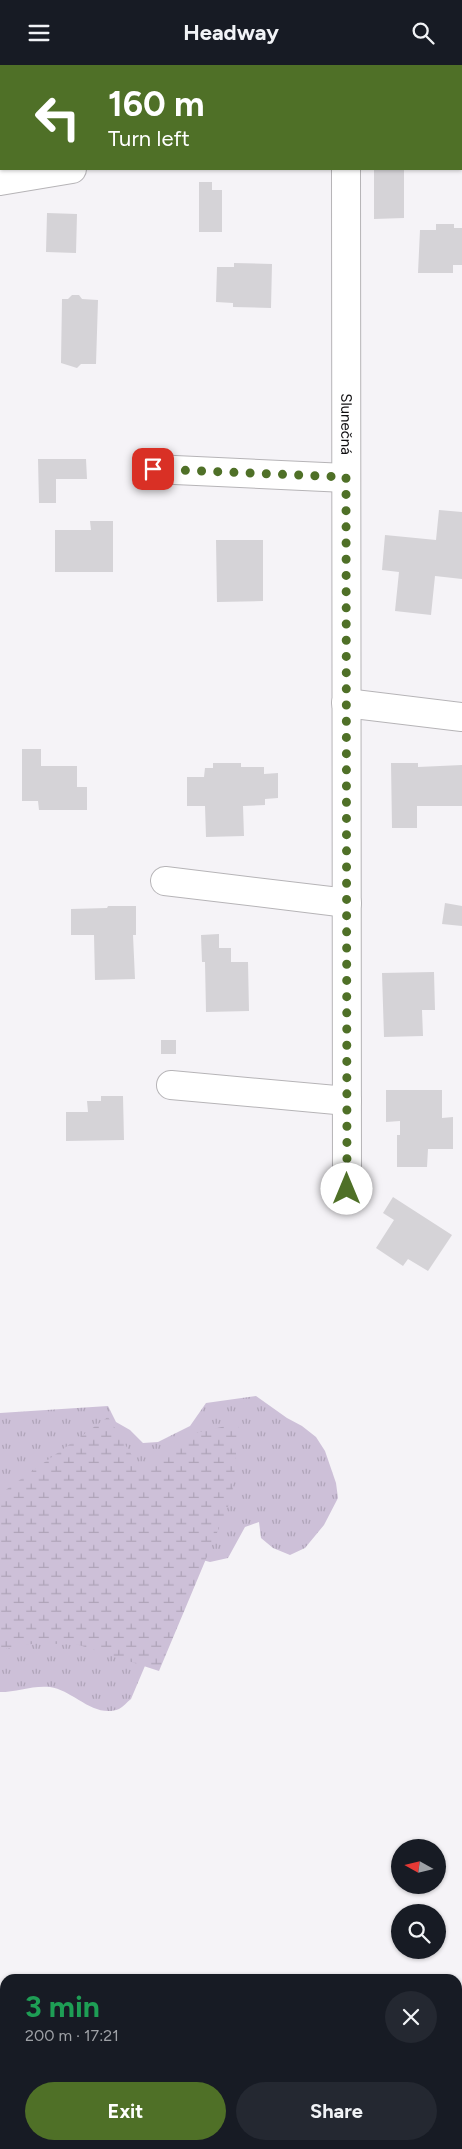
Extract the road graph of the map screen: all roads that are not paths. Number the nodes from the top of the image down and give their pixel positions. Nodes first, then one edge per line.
1 (66, 170) edge
2 (346, 170) edge
3 (0, 181) edge
4 (153, 469) dead end
5 (346, 477) junction
6 (346, 703) junction
7 (462, 717) edge
8 (165, 881) dead end
9 (346, 903) junction
10 (171, 1085) dead end
11 (346, 1101) junction
12 (347, 1189) dead end

1 - 3 street
2 - 5 street, Slunečná
4 - 5 street
5 - 6 street, Slunečná
6 - 7 street
6 - 9 street, Slunečná
8 - 9 street
9 - 11 street, Slunečná
10 - 11 street
11 - 12 street, Slunečná

